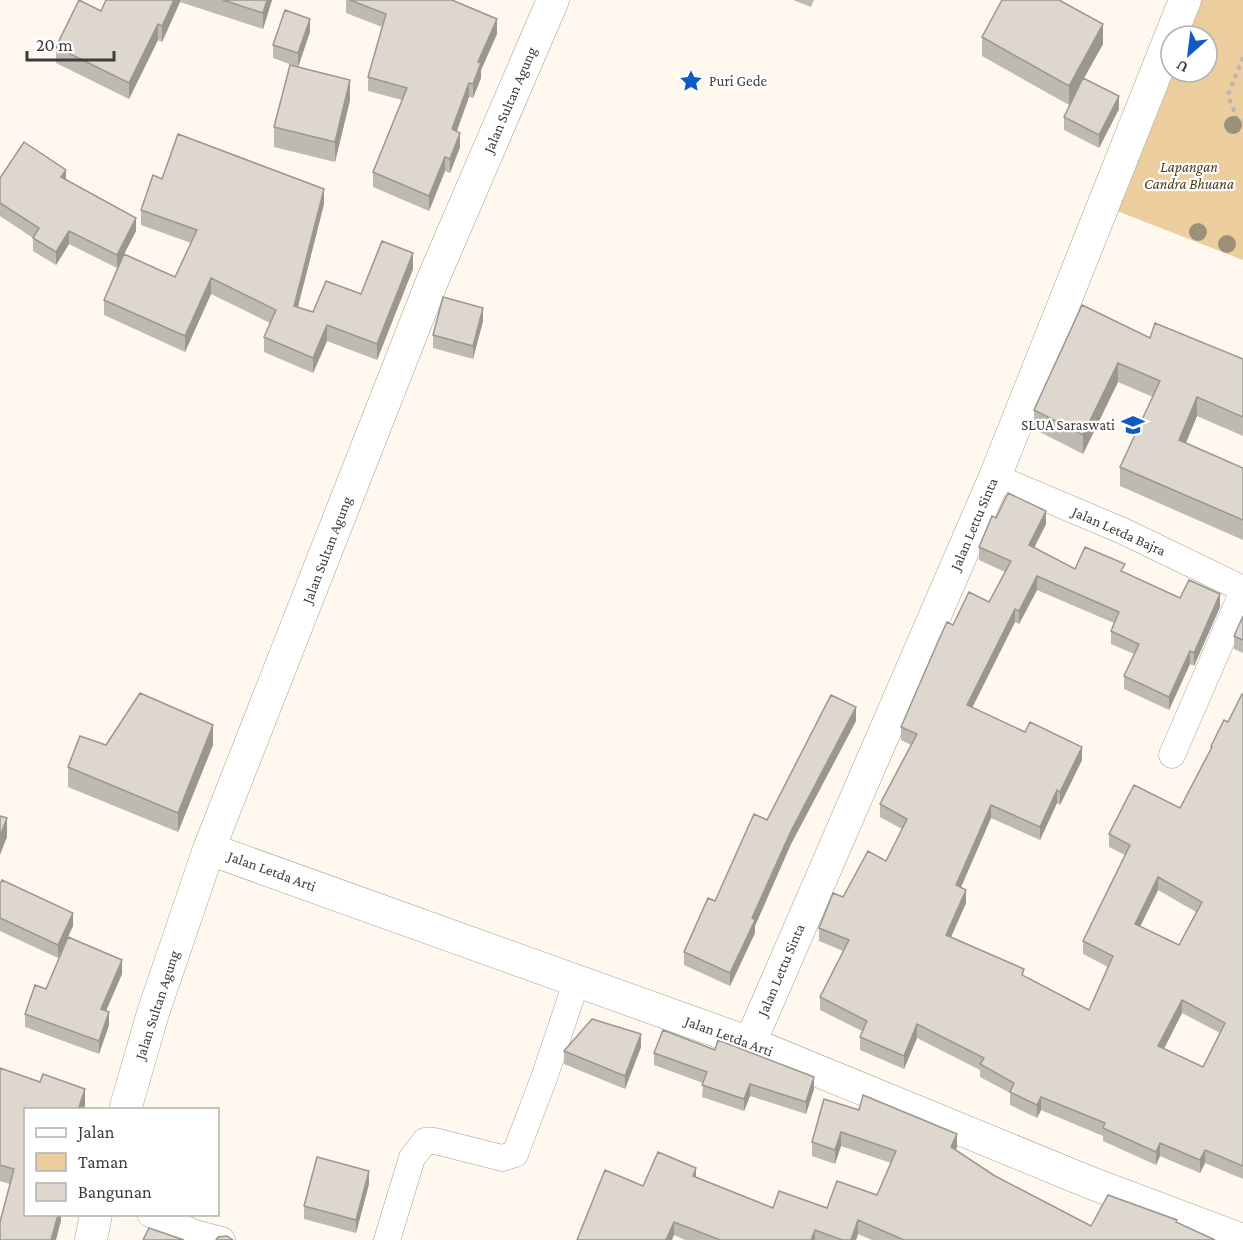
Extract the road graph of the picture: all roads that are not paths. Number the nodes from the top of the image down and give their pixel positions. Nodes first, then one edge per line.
1 (553, 0) edge
2 (1185, 0) edge
3 (995, 477) junction
4 (1243, 590) edge
5 (1172, 755) dead end
6 (209, 849) junction
7 (576, 980) junction
8 (750, 1043) junction
9 (126, 1108) edge
10 (96, 1216) edge
11 (152, 1216) edge
12 (91, 1240) edge
13 (222, 1240) edge
14 (387, 1240) edge
15 (1243, 1240) edge

1 - 6 street, Jalan Sultan Agung
2 - 3 street, Jalan Lettu Sinta
3 - 4 street, Jalan Letda Bajra
3 - 8 street, Jalan Lettu Sinta
4 - 5 street
6 - 7 street, Jalan Letda Arti
6 - 9 street, Jalan Sultan Agung
7 - 8 street, Jalan Letda Arti
7 - 14 street
8 - 15 street, Jalan Letda Arti
10 - 12 street
11 - 13 street

